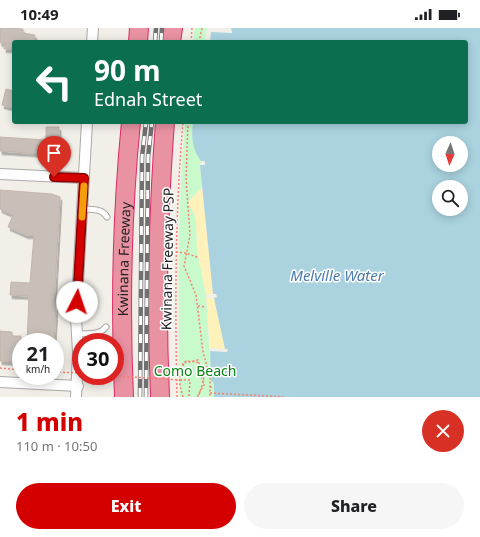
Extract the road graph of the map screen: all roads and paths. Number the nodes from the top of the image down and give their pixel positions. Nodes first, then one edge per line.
1 (93, 28) edge
2 (139, 28) edge
3 (173, 28) edge
4 (192, 28) edge
5 (202, 28) edge
6 (92, 40) edge
7 (138, 40) edge
8 (171, 40) edge
9 (191, 40) edge
10 (199, 40) edge
11 (87, 124) edge
12 (130, 124) edge
13 (164, 124) edge
14 (183, 124) edge
15 (188, 124) edge
16 (0, 174) edge
17 (84, 178) junction
18 (83, 209) junction
19 (107, 217) dead end
20 (176, 252) junction
21 (186, 253) junction
22 (199, 258) dead end
23 (198, 306) junction
24 (205, 307) dead end
25 (106, 327) dead end
26 (77, 333) edge
27 (99, 333) edge
28 (0, 368) edge
29 (12, 369) edge
30 (124, 377) edge
31 (180, 380) junction
32 (0, 382) edge
33 (78, 386) joint
34 (210, 387) junction
35 (214, 387) dead end
36 (210, 392) junction
37 (76, 397) edge
38 (124, 397) edge
39 (160, 397) edge
40 (177, 397) edge
41 (183, 397) edge
42 (189, 397) edge
43 (197, 397) edge
44 (210, 397) edge
45 (286, 397) edge

1 - 6 street
2 - 7 highway
3 - 8 highway
4 - 9 path
5 - 10 path
11 - 17 street
12 - 38 highway, Kwinana Freeway
13 - 39 highway
14 - 20 path, Kwinana Freeway PSP
15 - 21 path
16 - 17 street
17 - 18 street
18 - 19 lane
18 - 26 street
20 - 21 path
20 - 40 path, Kwinana Freeway PSP
21 - 22 path
21 - 23 path
23 - 24 path
23 - 34 path
25 - 27 lane
28 - 29 path
30 - 31 path, bridge
31 - 42 path
31 - 43 path, bridge
32 - 33 street
33 - 37 street
34 - 35 path
34 - 36 path
36 - 44 path
36 - 45 path
41 - 43 path, bridge

